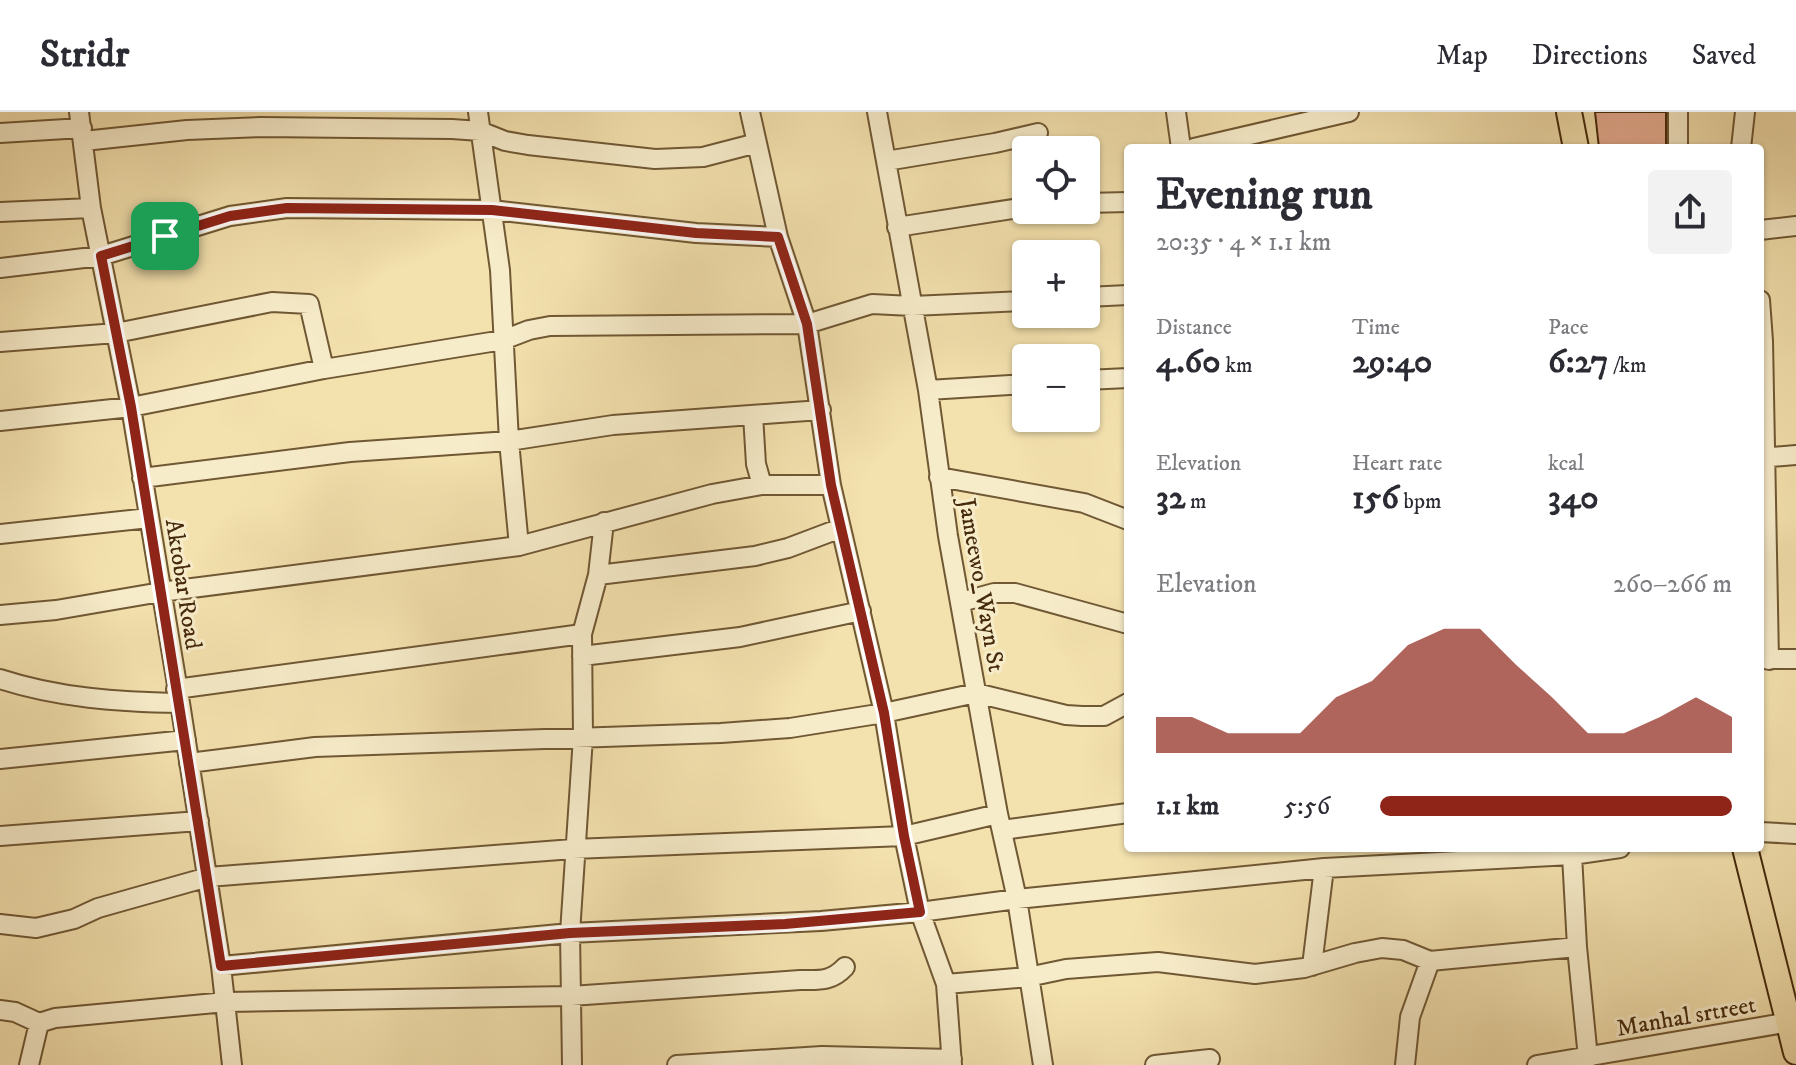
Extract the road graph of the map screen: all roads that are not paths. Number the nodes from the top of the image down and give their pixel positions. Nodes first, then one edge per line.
1 (478, 112) edge
2 (750, 112) edge
3 (877, 112) edge
4 (1176, 112) edge
5 (1349, 112) edge
6 (1569, 112) edge
7 (1678, 112) edge
8 (1745, 112) edge
9 (82, 127) edge
10 (480, 131) junction
11 (0, 133) edge
12 (1038, 133) dead end
13 (757, 143) junction
14 (1180, 144) edge
15 (1211, 144) edge
16 (1575, 144) edge
17 (1678, 144) edge
18 (1741, 144) edge
19 (886, 161) junction
20 (1124, 202) edge
21 (1100, 203) edge
22 (91, 208) junction
23 (1012, 209) edge
24 (492, 210) junction
25 (0, 212) edge
26 (1796, 226) edge
27 (897, 227) junction
28 (1764, 230) edge
29 (778, 237) junction
30 (101, 256) junction
31 (0, 268) edge
32 (1124, 295) edge
33 (1100, 296) edge
34 (1012, 302) edge
35 (912, 306) junction
36 (807, 324) junction
37 (116, 333) junction
38 (503, 340) junction
39 (0, 342) edge
40 (324, 369) junction
41 (1124, 378) edge
42 (1100, 379) edge
43 (1012, 385) edge
44 (928, 390) junction
45 (131, 407) junction
46 (821, 410) junction
47 (753, 415) junction
48 (0, 421) edge
49 (509, 441) junction
50 (1796, 455) edge
51 (1764, 457) edge
52 (939, 477) junction
53 (142, 478) junction
54 (762, 485) junction
55 (831, 485) junction
56 (149, 518) junction
57 (1124, 518) edge
58 (604, 522) junction
59 (841, 528) junction
60 (0, 534) edge
61 (519, 546) junction
62 (598, 575) junction
63 (161, 592) junction
64 (961, 602) junction
65 (861, 611) junction
66 (0, 615) edge
67 (1124, 623) edge
68 (582, 634) junction
69 (582, 656) junction
70 (1796, 659) edge
71 (1764, 660) edge
72 (0, 679) edge
73 (976, 693) junction
74 (178, 696) junction
75 (1124, 705) edge
76 (884, 713) junction
77 (583, 737) junction
78 (186, 740) junction
79 (0, 759) edge
80 (189, 763) junction
81 (1124, 813) edge
82 (199, 821) junction
83 (1000, 822) junction
84 (1764, 832) edge
85 (1796, 834) edge
86 (0, 836) edge
87 (904, 836) junction
88 (573, 849) junction
89 (1593, 852) edge
90 (1746, 852) edge
91 (1572, 855) junction
92 (1324, 868) junction
93 (208, 877) junction
94 (1017, 899) junction
95 (920, 912) junction
96 (0, 924) edge
97 (570, 933) junction
98 (1577, 947) junction
99 (1430, 961) junction
100 (221, 966) junction
101 (1312, 966) junction
102 (845, 967) dead end
103 (1028, 977) junction
104 (946, 984) junction
105 (571, 996) junction
106 (226, 1002) junction
107 (0, 1010) edge
108 (1792, 1022) edge
109 (39, 1023) junction
110 (1796, 1052) edge
111 (1588, 1058) junction
112 (1210, 1059) dead end
113 (952, 1062) edge
114 (29, 1065) edge
115 (232, 1065) edge
116 (572, 1065) edge
117 (677, 1065) edge
118 (1043, 1065) edge
119 (1155, 1065) edge
120 (1405, 1065) edge
121 (1537, 1065) edge

1 - 10 street
2 - 13 street
3 - 19 street, Jameewo_Wayn St
4 - 14 street
5 - 15 street
6 - 16 main road
7 - 17 street
8 - 18 street
9 - 10 street
9 - 11 street
9 - 22 street, Aktobar Road
10 - 13 street
10 - 24 street
12 - 19 street
13 - 29 street
19 - 27 street, Jameewo_Wayn St
20 - 21 street
22 - 25 street
22 - 30 street, Aktobar Road
23 - 27 street
24 - 29 street
24 - 30 street
24 - 38 street
26 - 28 street
27 - 35 street, Jameewo_Wayn St
29 - 36 street
30 - 31 street
30 - 37 street, Aktobar Road
32 - 33 street
34 - 35 street
35 - 36 street
35 - 44 street, Jameewo_Wayn St
36 - 38 street
36 - 46 street
37 - 39 street
37 - 40 street
37 - 45 street, Aktobar Road
38 - 40 street
38 - 49 street
40 - 45 street
41 - 42 street
43 - 44 street
44 - 52 street, Jameewo_Wayn St
45 - 48 street
45 - 53 street, Aktobar Road
46 - 47 street
46 - 55 street
47 - 49 street
47 - 54 street
49 - 53 street
49 - 61 street
50 - 51 street
52 - 57 street
52 - 64 street, Jameewo_Wayn St
53 - 56 street, Aktobar Road
54 - 55 street
54 - 58 street
55 - 59 street
56 - 60 street
56 - 63 street, Aktobar Road
58 - 61 street
58 - 62 street
59 - 62 street
59 - 65 street
61 - 63 street
62 - 68 street
63 - 66 street
63 - 74 street, Aktobar Road
64 - 67 street
64 - 73 street, Jameewo_Wayn St
65 - 69 street
65 - 76 street
68 - 69 street
68 - 74 street
69 - 77 street
70 - 71 street
72 - 74 street
73 - 75 street
73 - 76 street
73 - 83 street, Jameewo_Wayn St
74 - 78 street, Aktobar Road
76 - 77 street
76 - 87 street
77 - 80 street
77 - 88 street
78 - 79 street
78 - 80 street, Aktobar Road
80 - 82 street, Aktobar Road
81 - 83 street
82 - 86 street
82 - 93 street, Aktobar Road
83 - 87 street
83 - 94 street, Jameewo_Wayn St
84 - 85 street
87 - 88 street
87 - 95 street
88 - 93 street
88 - 97 street
89 - 91 street
90 - 108 main road
91 - 92 street
91 - 98 street
92 - 94 street
92 - 101 street
93 - 96 street
93 - 100 street, Aktobar Road
94 - 95 street
94 - 103 street, Jameewo_Wayn St
95 - 97 street
95 - 104 street
97 - 100 street
97 - 105 street
98 - 99 street
98 - 111 street
99 - 101 street
99 - 120 street
100 - 106 street, Aktobar Road
101 - 103 street
102 - 105 street
103 - 104 street
103 - 118 street, Jameewo_Wayn St
104 - 113 street
105 - 106 street
105 - 116 street
106 - 109 street
106 - 115 street, Aktobar Road
107 - 109 street
108 - 110 main road
108 - 111 street, Manhal srtreet
109 - 114 street
111 - 121 street, Manhal srtreet
112 - 119 street
113 - 117 street

